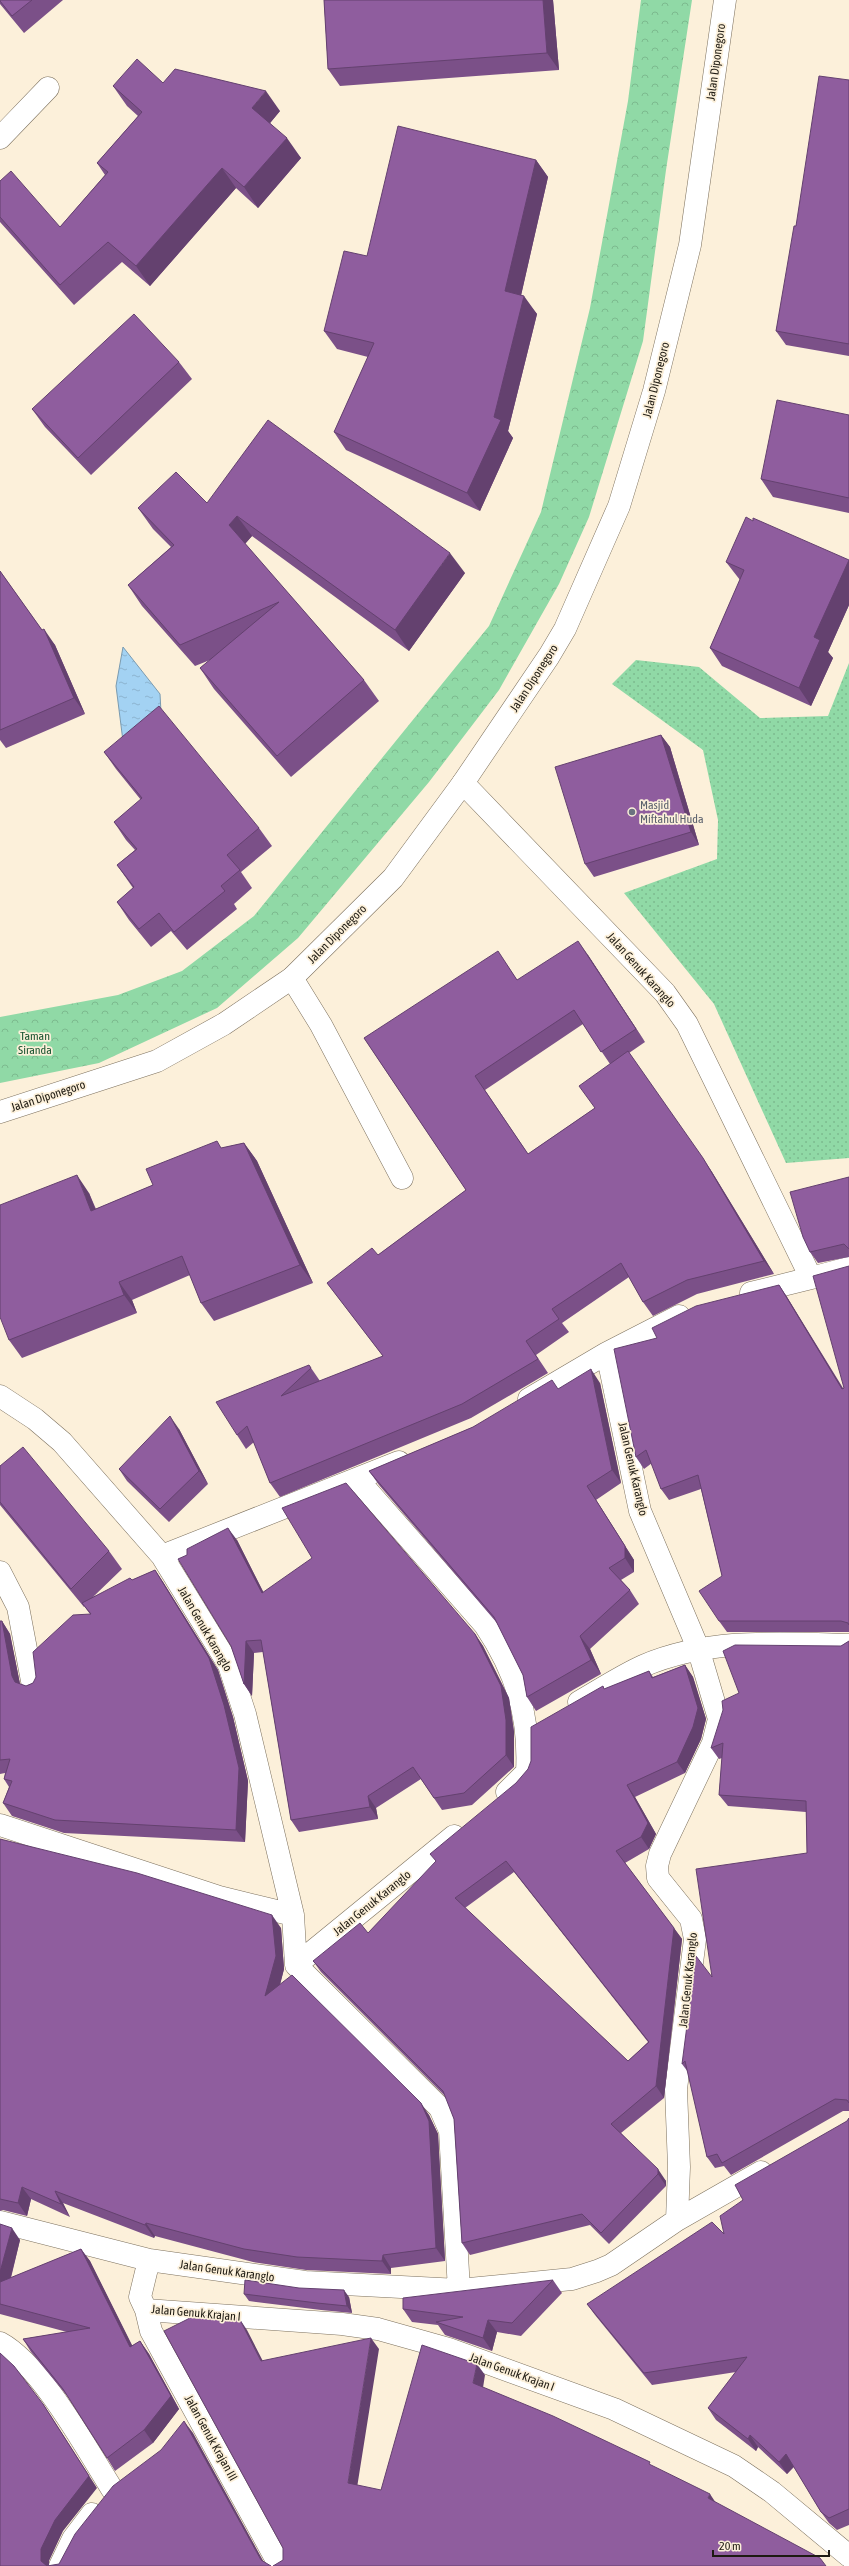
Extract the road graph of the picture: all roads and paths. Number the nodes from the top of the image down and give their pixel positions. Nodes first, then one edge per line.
1 (725, 0) edge
2 (48, 88) dead end
3 (0, 138) edge
4 (463, 783) junction
5 (292, 978) junction
6 (0, 1112) edge
7 (402, 1178) dead end
8 (849, 1268) edge
9 (811, 1278) junction
10 (729, 1298) edge
11 (700, 1306) edge
12 (607, 1353) junction
13 (0, 1396) edge
14 (514, 1409) edge
15 (421, 1453) edge
16 (358, 1480) junction
17 (162, 1556) junction
18 (0, 1572) edge
19 (849, 1645) edge
20 (698, 1648) junction
21 (34, 1686) edge
22 (527, 1731) junction
23 (491, 1806) edge
24 (472, 1821) edge
25 (0, 1824) edge
26 (293, 1915) junction
27 (296, 1965) junction
28 (780, 2161) edge
29 (677, 2220) junction
30 (0, 2222) edge
31 (146, 2267) junction
32 (459, 2290) junction
33 (143, 2303) junction
34 (0, 2343) edge
35 (195, 2409) junction
36 (181, 2427) edge
37 (130, 2475) edge
38 (112, 2489) junction
39 (849, 2556) edge
40 (60, 2566) edge
41 (280, 2566) edge

1 - 4 street, Jalan Diponegoro
2 - 3 street
4 - 5 street, Jalan Diponegoro
4 - 9 street, Jalan Genuk Karanglo
5 - 6 street, Jalan Diponegoro
5 - 7 street
8 - 9 street
9 - 10 street
11 - 12 street
12 - 14 street
12 - 20 street, Jalan Genuk Karanglo
13 - 17 street, Jalan Genuk Karanglo
15 - 16 street
16 - 17 street
16 - 22 street
17 - 26 street, Jalan Genuk Karanglo
18 - 21 street
19 - 20 street
20 - 22 street
20 - 29 street, Jalan Genuk Karanglo
22 - 23 street
24 - 27 street, Jalan Genuk Karanglo
25 - 26 street
26 - 27 street, Jalan Genuk Karanglo
27 - 32 street
28 - 29 street, Jalan Genuk Karanglo
29 - 32 street, Jalan Genuk Karanglo
30 - 31 street, Jalan Genuk Karanglo
31 - 32 street, Jalan Genuk Karanglo
31 - 33 street, Jalan Genuk Krajan III
33 - 35 street, Jalan Genuk Krajan III
33 - 39 street, Jalan Genuk Krajan I
34 - 38 street
35 - 36 street
35 - 41 street, Jalan Genuk Krajan III
37 - 38 street
38 - 40 street

